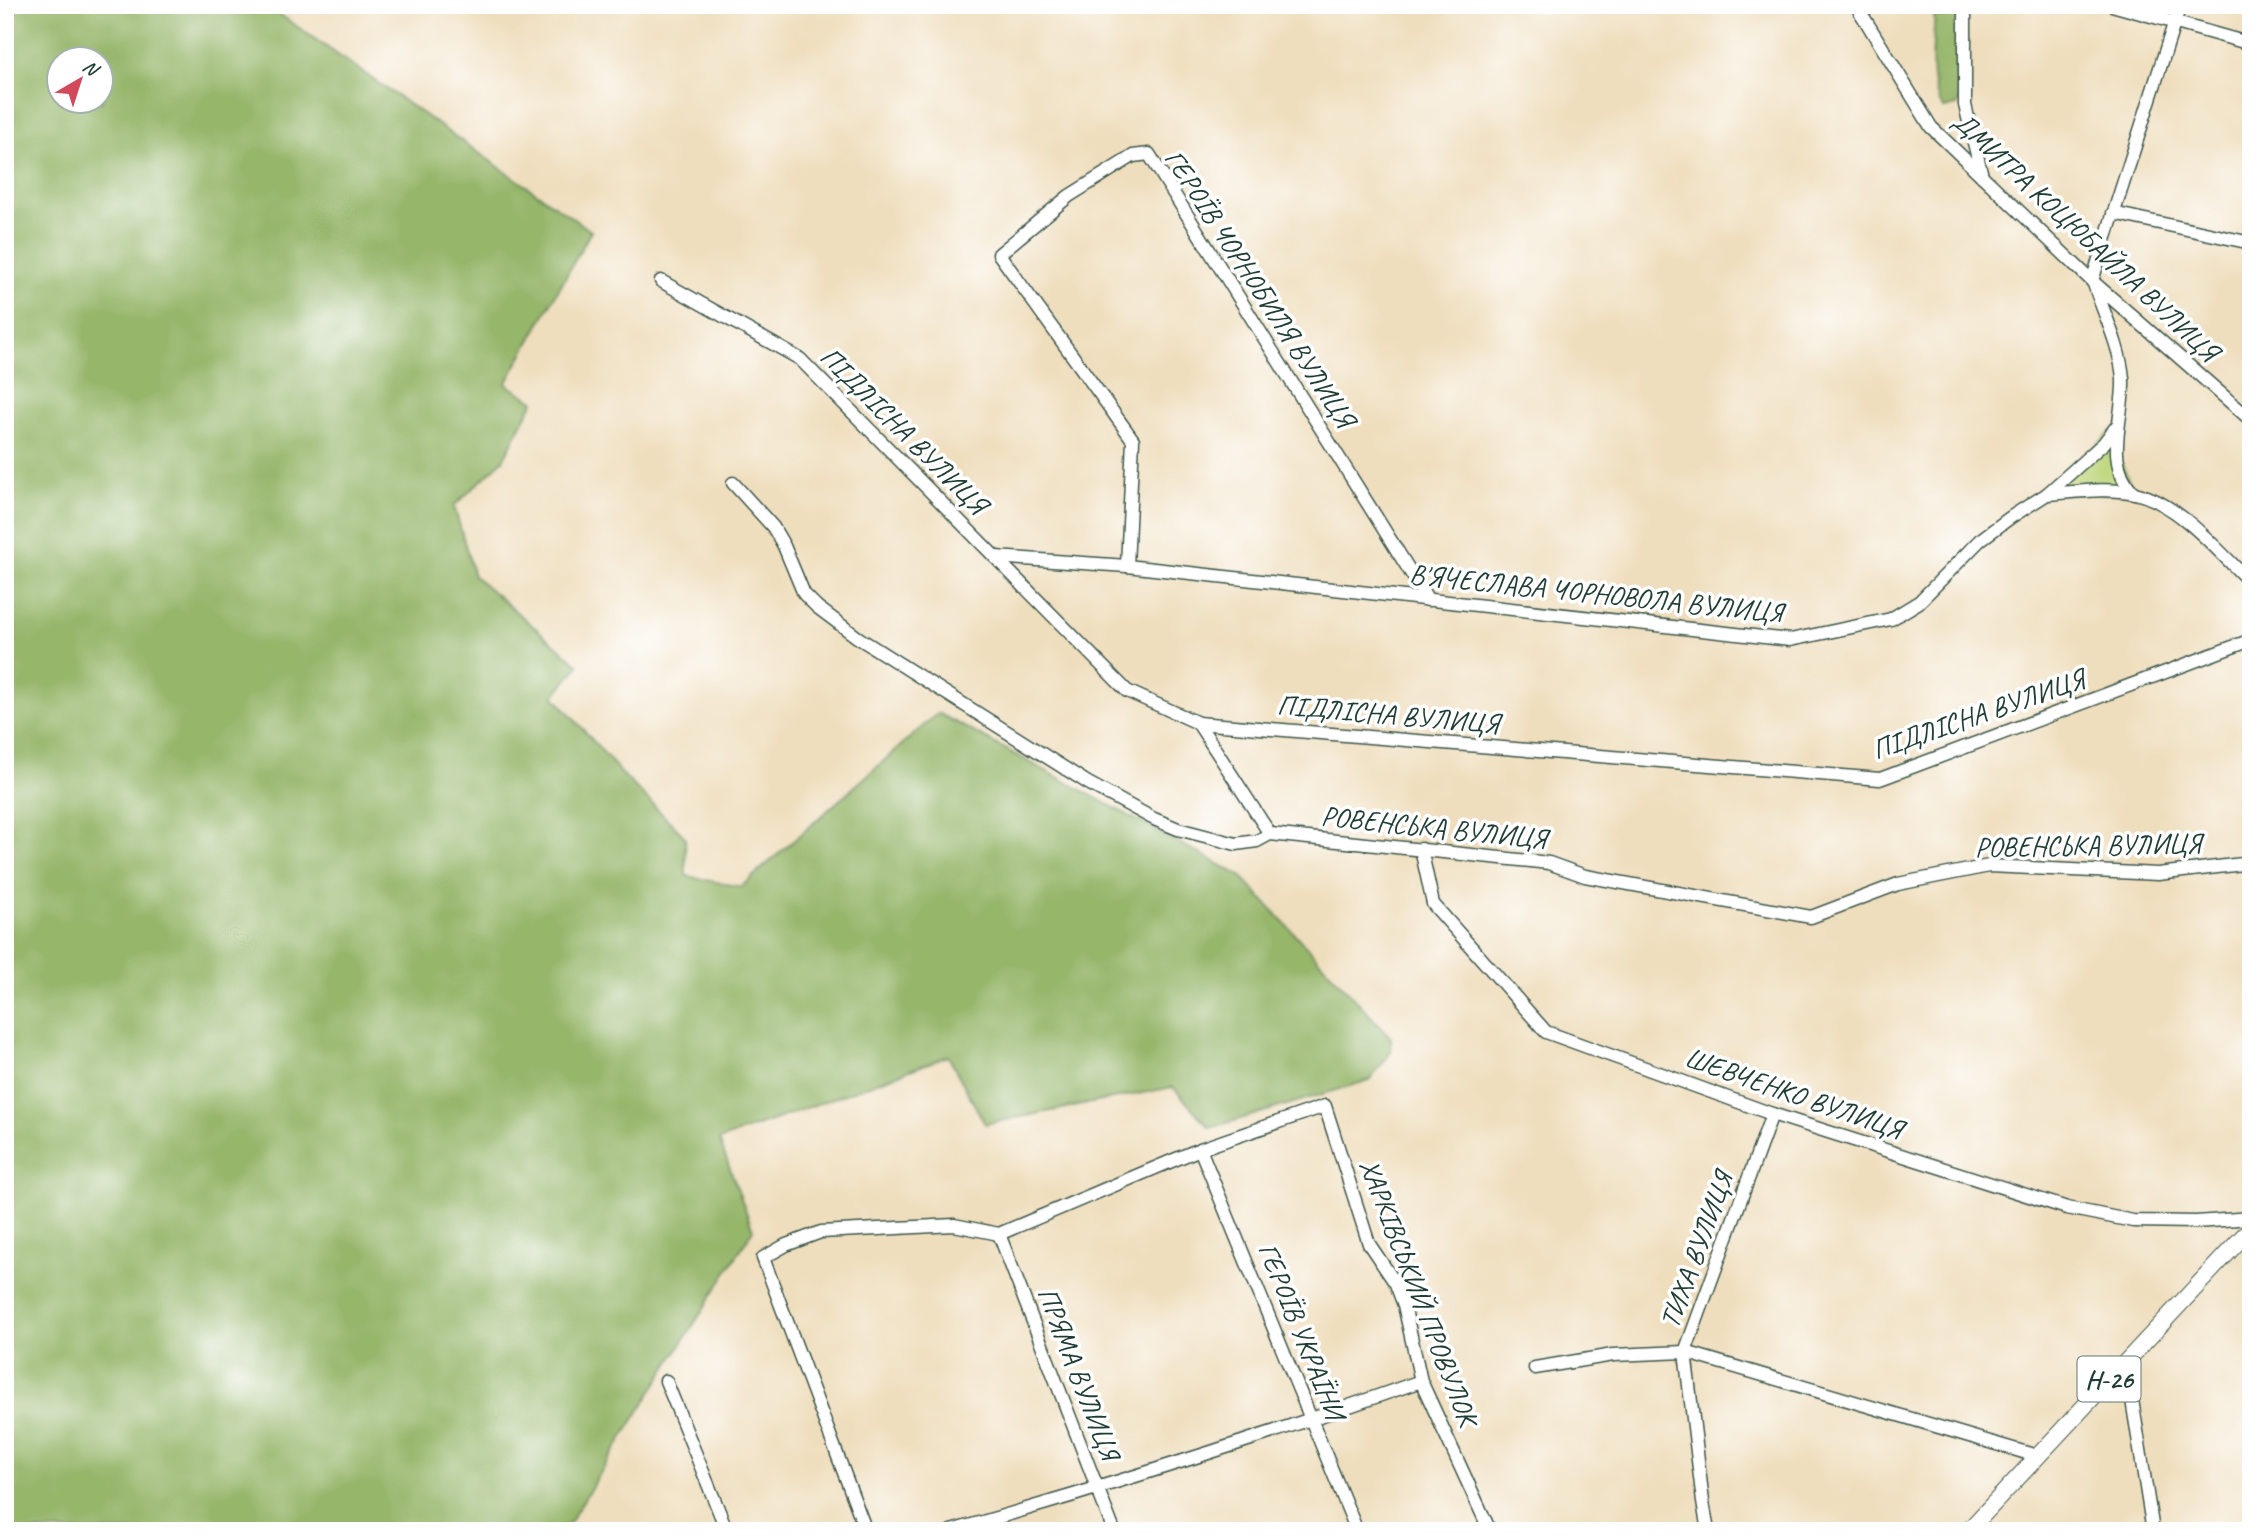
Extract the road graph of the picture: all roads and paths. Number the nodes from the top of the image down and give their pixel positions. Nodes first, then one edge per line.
1 (1856, 5) edge
2 (1965, 5) edge
3 (2112, 5) edge
4 (2180, 5) edge
5 (2174, 24) junction
6 (2251, 44) edge
7 (1982, 176) junction
8 (2113, 213) junction
9 (2251, 243) edge
10 (661, 281) dead end
11 (2092, 281) junction
12 (2251, 420) edge
13 (2117, 426) junction
14 (733, 483) dead end
15 (2134, 493) junction
16 (2047, 494) junction
17 (995, 557) junction
18 (1127, 566) junction
19 (2251, 583) edge
20 (1428, 600) junction
21 (2251, 640) edge
22 (1198, 723) junction
23 (1269, 834) junction
24 (1421, 849) junction
25 (2251, 863) edge
26 (1772, 1114) junction
27 (1200, 1149) junction
28 (2251, 1218) edge
29 (2251, 1228) edge
30 (999, 1234) junction
31 (1685, 1352) junction
32 (2126, 1362) junction
33 (1535, 1368) dead end
34 (666, 1381) dead end
35 (1420, 1381) junction
36 (1312, 1419) junction
37 (2037, 1456) junction
38 (1098, 1489) junction
39 (727, 1531) edge
40 (866, 1531) edge
41 (951, 1531) edge
42 (1114, 1531) edge
43 (1357, 1531) edge
44 (1490, 1531) edge
45 (1708, 1531) edge
46 (1968, 1531) edge
47 (2153, 1531) edge

1 - 7 street, ДМИТРА КОЦЮБАЙЛА ВУЛИЦЯ
2 - 7 street
3 - 5 street
4 - 5 street
5 - 6 street
5 - 8 street
7 - 11 street, ДМИТРА КОЦЮБАЙЛА ВУЛИЦЯ
8 - 9 street
8 - 11 street
10 - 17 street, ПІДЛІСНА ВУЛИЦЯ
11 - 12 street, ДМИТРА КОЦЮБАЙЛА ВУЛИЦЯ
11 - 13 street
13 - 15 street
13 - 16 street, В'ЯЧЕСЛАВА ЧОРНОВОЛА ВУЛИЦЯ
14 - 23 street, РОВЕНСЬКА ВУЛИЦЯ
15 - 16 street
15 - 19 street
16 - 20 street, В'ЯЧЕСЛАВА ЧОРНОВОЛА ВУЛИЦЯ
17 - 18 street, В'ЯЧЕСЛАВА ЧОРНОВОЛА ВУЛИЦЯ
17 - 22 street, ПІДЛІСНА ВУЛИЦЯ
18 - 20 street, В'ЯЧЕСЛАВА ЧОРНОВОЛА ВУЛИЦЯ
18 - 20 street, ГЕРОЇВ ЧОРНОБИЛЯ ВУЛИЦЯ
21 - 22 street, ПІДЛІСНА ВУЛИЦЯ
22 - 23 street
23 - 24 street, РОВЕНСЬКА ВУЛИЦЯ
24 - 25 street, РОВЕНСЬКА ВУЛИЦЯ
24 - 26 street, ШЕВЧЕНКО ВУЛИЦЯ
26 - 28 street, ШЕВЧЕНКО ВУЛИЦЯ
26 - 31 street, ТИХА ВУЛИЦЯ
27 - 30 street
27 - 35 street, ХАРКІВСЬКИЙ ПРОВУЛОК
27 - 36 street, ГЕРОЇВ УКРАЇНИ
29 - 32 main road, Н-26
30 - 38 street, ПРЯМА ВУЛИЦЯ
30 - 40 street
31 - 33 street
31 - 37 street
31 - 45 street, ТИХА ВУЛИЦЯ
32 - 37 main road, Н-26
32 - 47 street
34 - 39 street
35 - 36 street
35 - 44 street, ХАРКІВСЬКИЙ ПРОВУЛОК
36 - 38 street
36 - 43 street, ГЕРОЇВ УКРАЇНИ
37 - 46 main road, Н-26
38 - 41 street
38 - 42 street, ПРЯМА ВУЛИЦЯ

